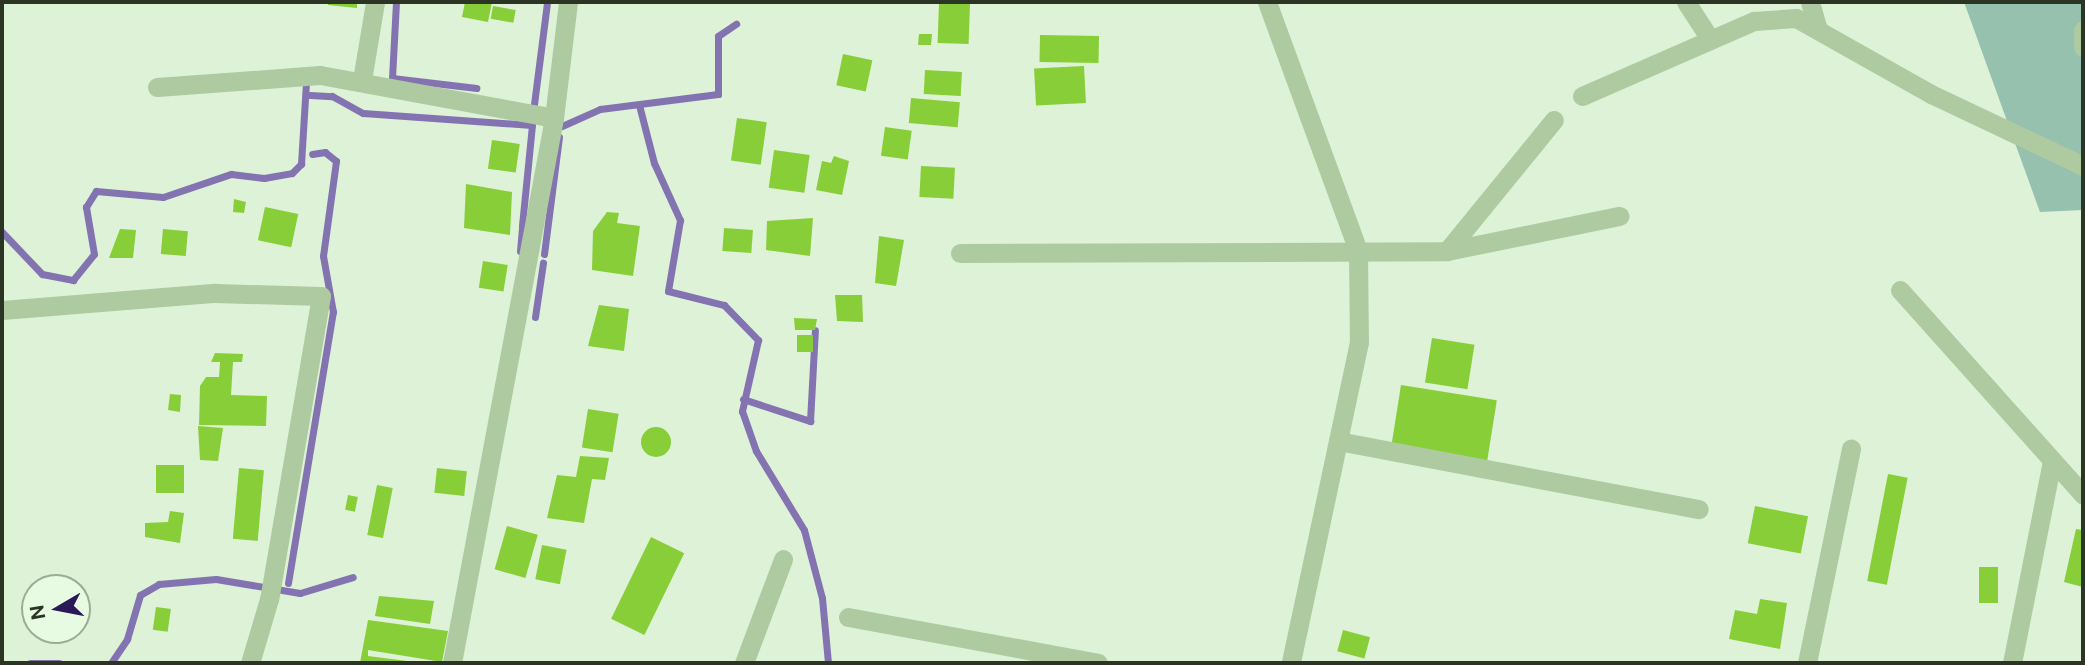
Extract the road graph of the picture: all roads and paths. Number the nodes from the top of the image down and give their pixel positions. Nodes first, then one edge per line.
1 (375, 2) edge
2 (568, 2) edge
3 (1267, 2) edge
4 (1686, 2) edge
5 (1810, 2) edge
6 (1817, 26) junction
7 (2083, 30) edge
8 (1710, 39) junction
9 (2083, 47) edge
10 (362, 80) junction
11 (157, 87) dead end
12 (1582, 96) dead end
13 (554, 118) junction
14 (1554, 120) dead end
15 (2083, 166) edge
16 (1619, 216) dead end
17 (1358, 251) junction
18 (1447, 251) junction
19 (960, 253) dead end
20 (1900, 290) dead end
21 (2, 310) edge
22 (1338, 442) junction
23 (1851, 448) dead end
24 (2052, 461) junction
25 (2083, 495) edge
26 (1699, 509) dead end
27 (783, 559) dead end
28 (848, 617) dead end
29 (250, 663) edge
30 (452, 663) edge
31 (744, 663) edge
32 (1098, 663) edge
33 (1291, 663) edge
34 (1807, 663) edge
35 (2012, 663) edge

1 - 10 street
2 - 13 street
3 - 17 street
4 - 8 street
5 - 6 street
6 - 8 street
6 - 15 street
7 - 9 street
8 - 12 street
10 - 11 street
10 - 13 street
13 - 30 street
14 - 18 street
16 - 18 street
17 - 18 street
17 - 19 street
17 - 22 street
20 - 24 street
21 - 29 street
22 - 26 street
22 - 33 street
23 - 34 street
24 - 25 street
24 - 35 street
27 - 31 street
28 - 32 street

